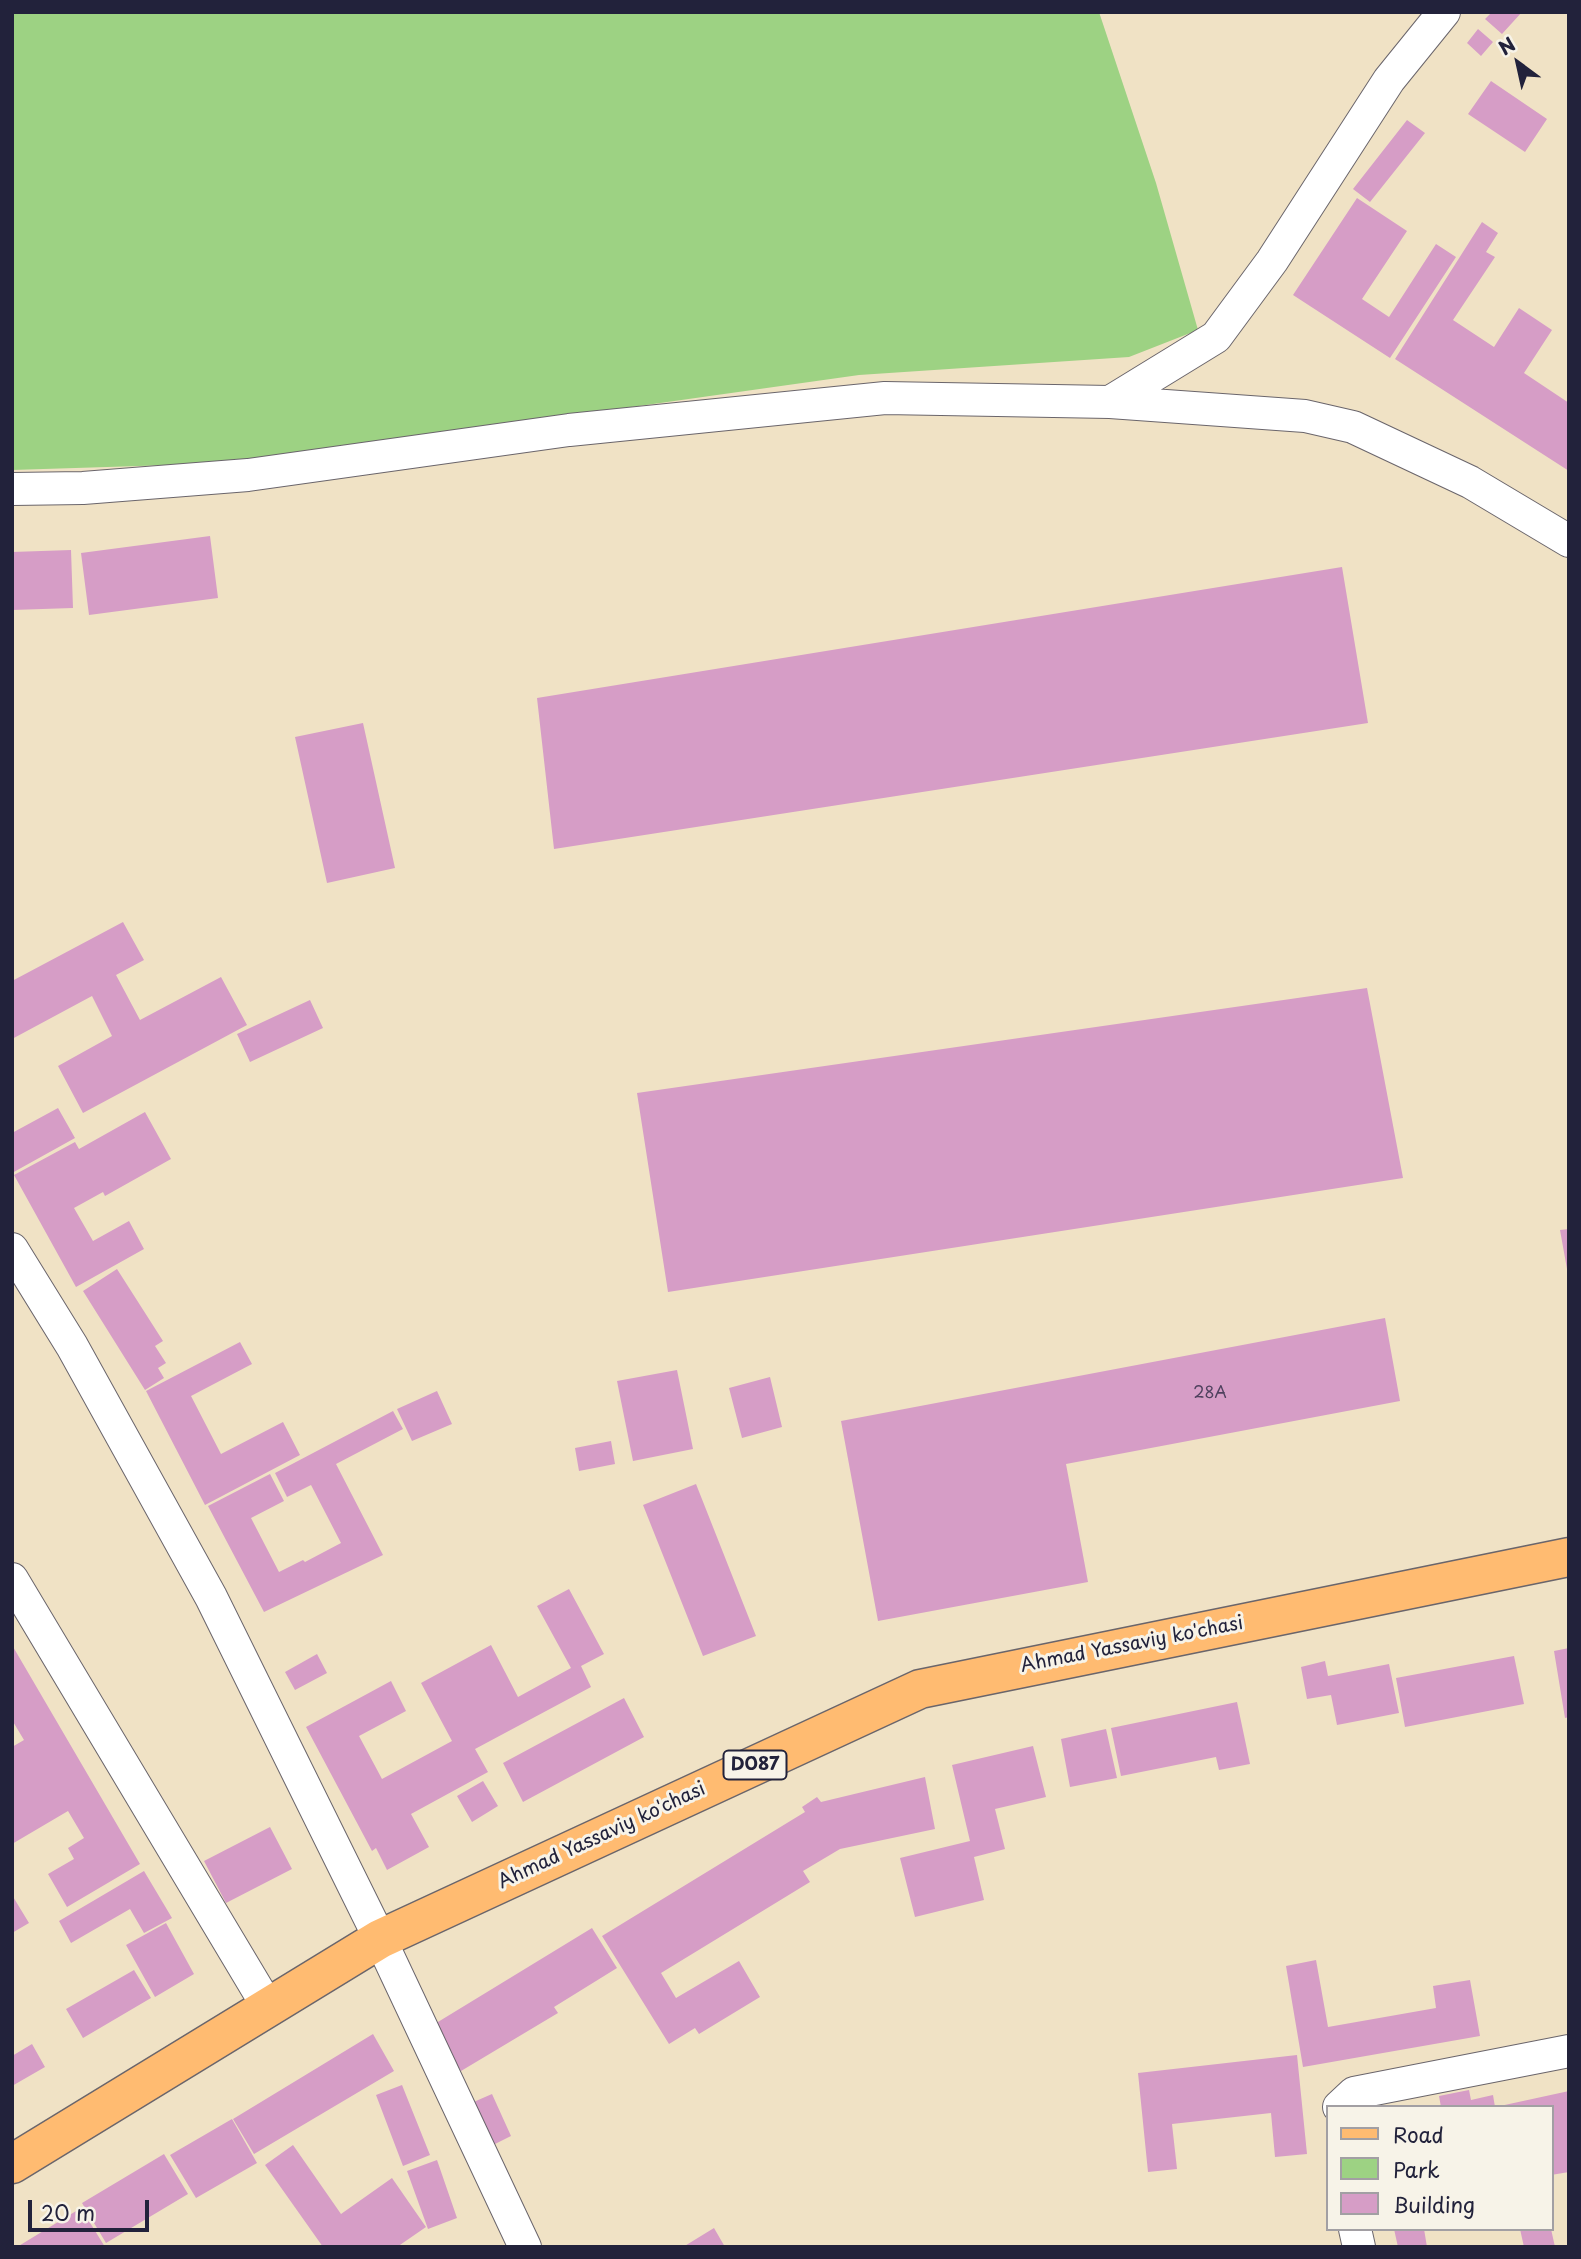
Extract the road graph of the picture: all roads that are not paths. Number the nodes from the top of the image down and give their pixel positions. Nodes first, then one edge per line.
1 (1444, 12) edge
2 (1110, 402) junction
3 (12, 489) edge
4 (1569, 541) edge
5 (12, 1249) edge
6 (1569, 1557) edge
7 (12, 1579) edge
8 (380, 1939) junction
9 (268, 2007) junction
10 (1569, 2051) edge
11 (1341, 2105) edge
12 (12, 2164) edge
13 (524, 2247) edge

1 - 2 street
2 - 3 street
2 - 4 street
5 - 8 street
6 - 8 main road, Ahmad Yassaviy ko'chasi / D087
7 - 9 street
8 - 9 main road, Ahmad Yassaviy ko'chasi / D087
8 - 13 street
9 - 12 main road, Ahmad Yassaviy ko'chasi / D087
10 - 11 street

